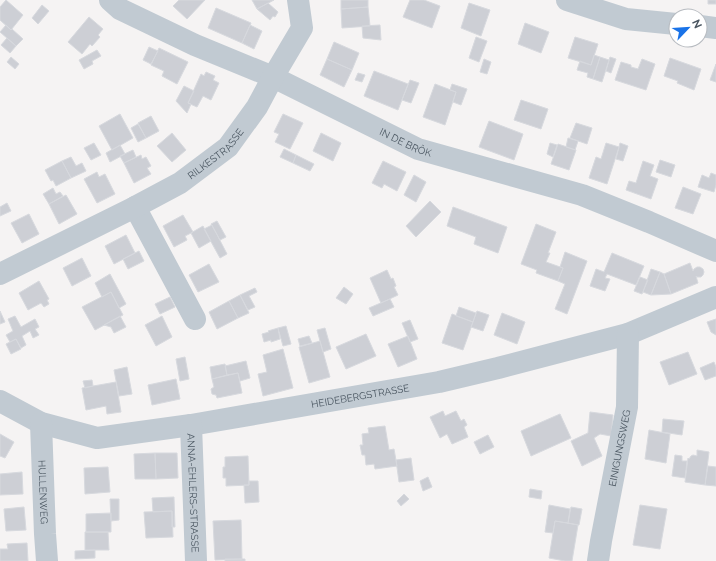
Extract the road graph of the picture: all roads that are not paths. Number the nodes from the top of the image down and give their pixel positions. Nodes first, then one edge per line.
1 (110, 0) edge
2 (298, 0) edge
3 (567, 0) edge
4 (668, 23) edge
5 (273, 77) junction
6 (135, 207) junction
7 (716, 251) edge
8 (0, 274) edge
9 (716, 297) edge
10 (195, 319) dead end
11 (628, 334) junction
12 (0, 401) edge
13 (41, 423) junction
14 (191, 425) junction
15 (47, 561) edge
16 (196, 561) edge
17 (598, 561) edge

1 - 5 street, IN DE BRÖK
2 - 5 street, RILKESTRASSE
3 - 4 street
5 - 6 street, RILKESTRASSE
5 - 7 street, IN DE BRÖK
6 - 8 street, RILKESTRASSE
6 - 10 street
9 - 11 street, HEIDEBERGSTRASSE
11 - 14 street, HEIDEBERGSTRASSE
11 - 17 street, EINIGUNGSWEG
12 - 13 street, HEIDEBERGSTRASSE
13 - 14 street, HEIDEBERGSTRASSE
13 - 15 street, HULLENWEG
14 - 16 street, ANNA-EHLERS-STRASSE

